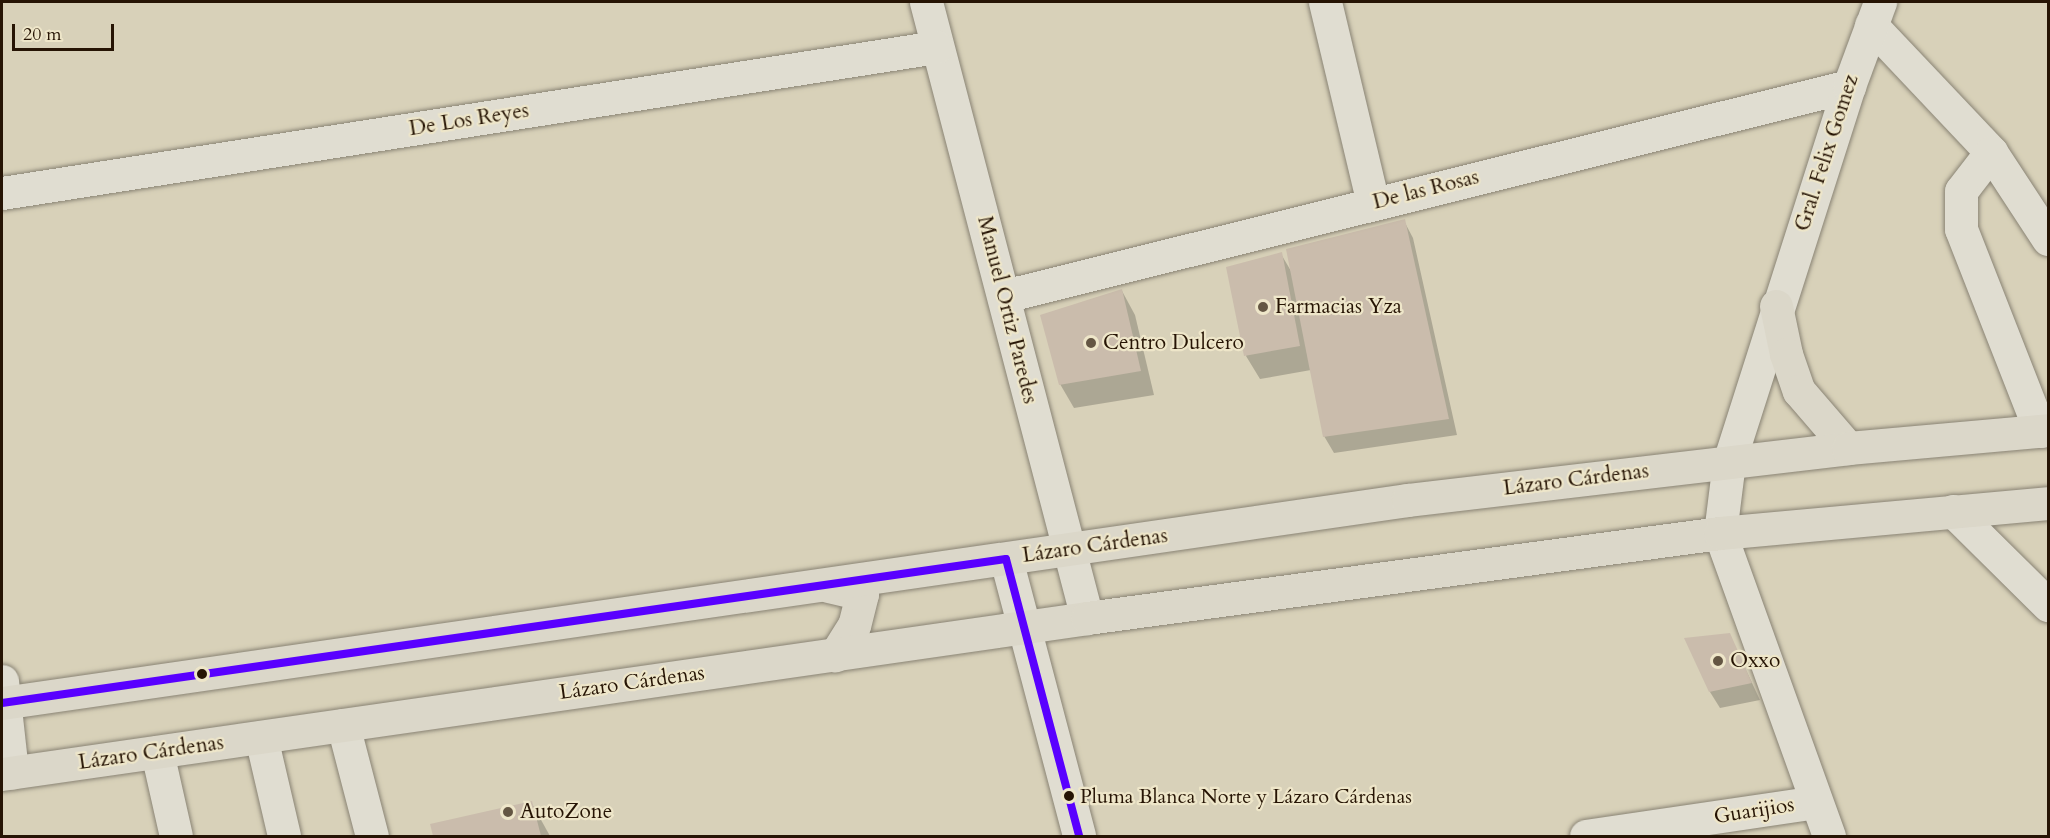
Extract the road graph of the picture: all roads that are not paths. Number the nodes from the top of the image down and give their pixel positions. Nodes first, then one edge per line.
1 (926, 2) edge
2 (1325, 2) edge
3 (1876, 13) edge
4 (937, 47) junction
5 (1848, 86) junction
6 (1992, 153) junction
7 (2, 193) edge
8 (1373, 203) junction
9 (2049, 239) edge
10 (1004, 296) junction
11 (1776, 306) junction
12 (2044, 431) edge
13 (1848, 448) junction
14 (1729, 462) junction
15 (2049, 503) edge
16 (1953, 511) junction
17 (1720, 533) junction
18 (1069, 549) junction
19 (1006, 559) junction
20 (828, 586) junction
21 (2049, 605) edge
22 (1087, 618) junction
23 (1024, 629) junction
24 (835, 655) junction
25 (2, 696) edge
26 (344, 724) junction
27 (261, 737) junction
28 (158, 752) junction
29 (7, 773) edge
30 (1815, 802) junction
31 (1699, 828) edge
32 (176, 837) edge
33 (284, 837) edge
34 (372, 837) edge
35 (1079, 837) edge
36 (1586, 837) edge
37 (1829, 837) edge

1 - 4 street, Manuel Ortiz Paredes
2 - 8 street
3 - 5 street, Gral. Felix Gomez
3 - 6 street
4 - 7 street, De Los Reyes
4 - 10 street, Manuel Ortiz Paredes
5 - 8 street, De las Rosas
5 - 11 street, Gral. Felix Gomez
6 - 9 street
6 - 12 street
8 - 10 street, De las Rosas
10 - 18 street, Manuel Ortiz Paredes
11 - 13 main road
11 - 14 street, Gral. Felix Gomez
12 - 13 main road, Lázaro Cárdenas
13 - 14 main road, Lázaro Cárdenas
14 - 17 street
14 - 18 main road, Lázaro Cárdenas
15 - 16 main road, Lázaro Cárdenas
16 - 17 main road, Lázaro Cárdenas
16 - 21 street
17 - 22 main road, Lázaro Cárdenas
17 - 30 street
18 - 19 main road, Lázaro Cárdenas
18 - 22 street, Manuel Ortiz Paredes
19 - 20 main road, Lázaro Cárdenas
19 - 23 street
20 - 24 main road
20 - 25 main road, Lázaro Cárdenas
22 - 23 main road, Lázaro Cárdenas
23 - 24 main road, Lázaro Cárdenas
23 - 35 street
24 - 26 main road, Lázaro Cárdenas
25 - 29 street
26 - 27 main road, Lázaro Cárdenas
26 - 34 street
27 - 28 main road, Lázaro Cárdenas
27 - 33 street
28 - 29 main road, Lázaro Cárdenas
28 - 32 street
30 - 31 street, Guarijios
30 - 37 street
31 - 36 street, Guarijios

